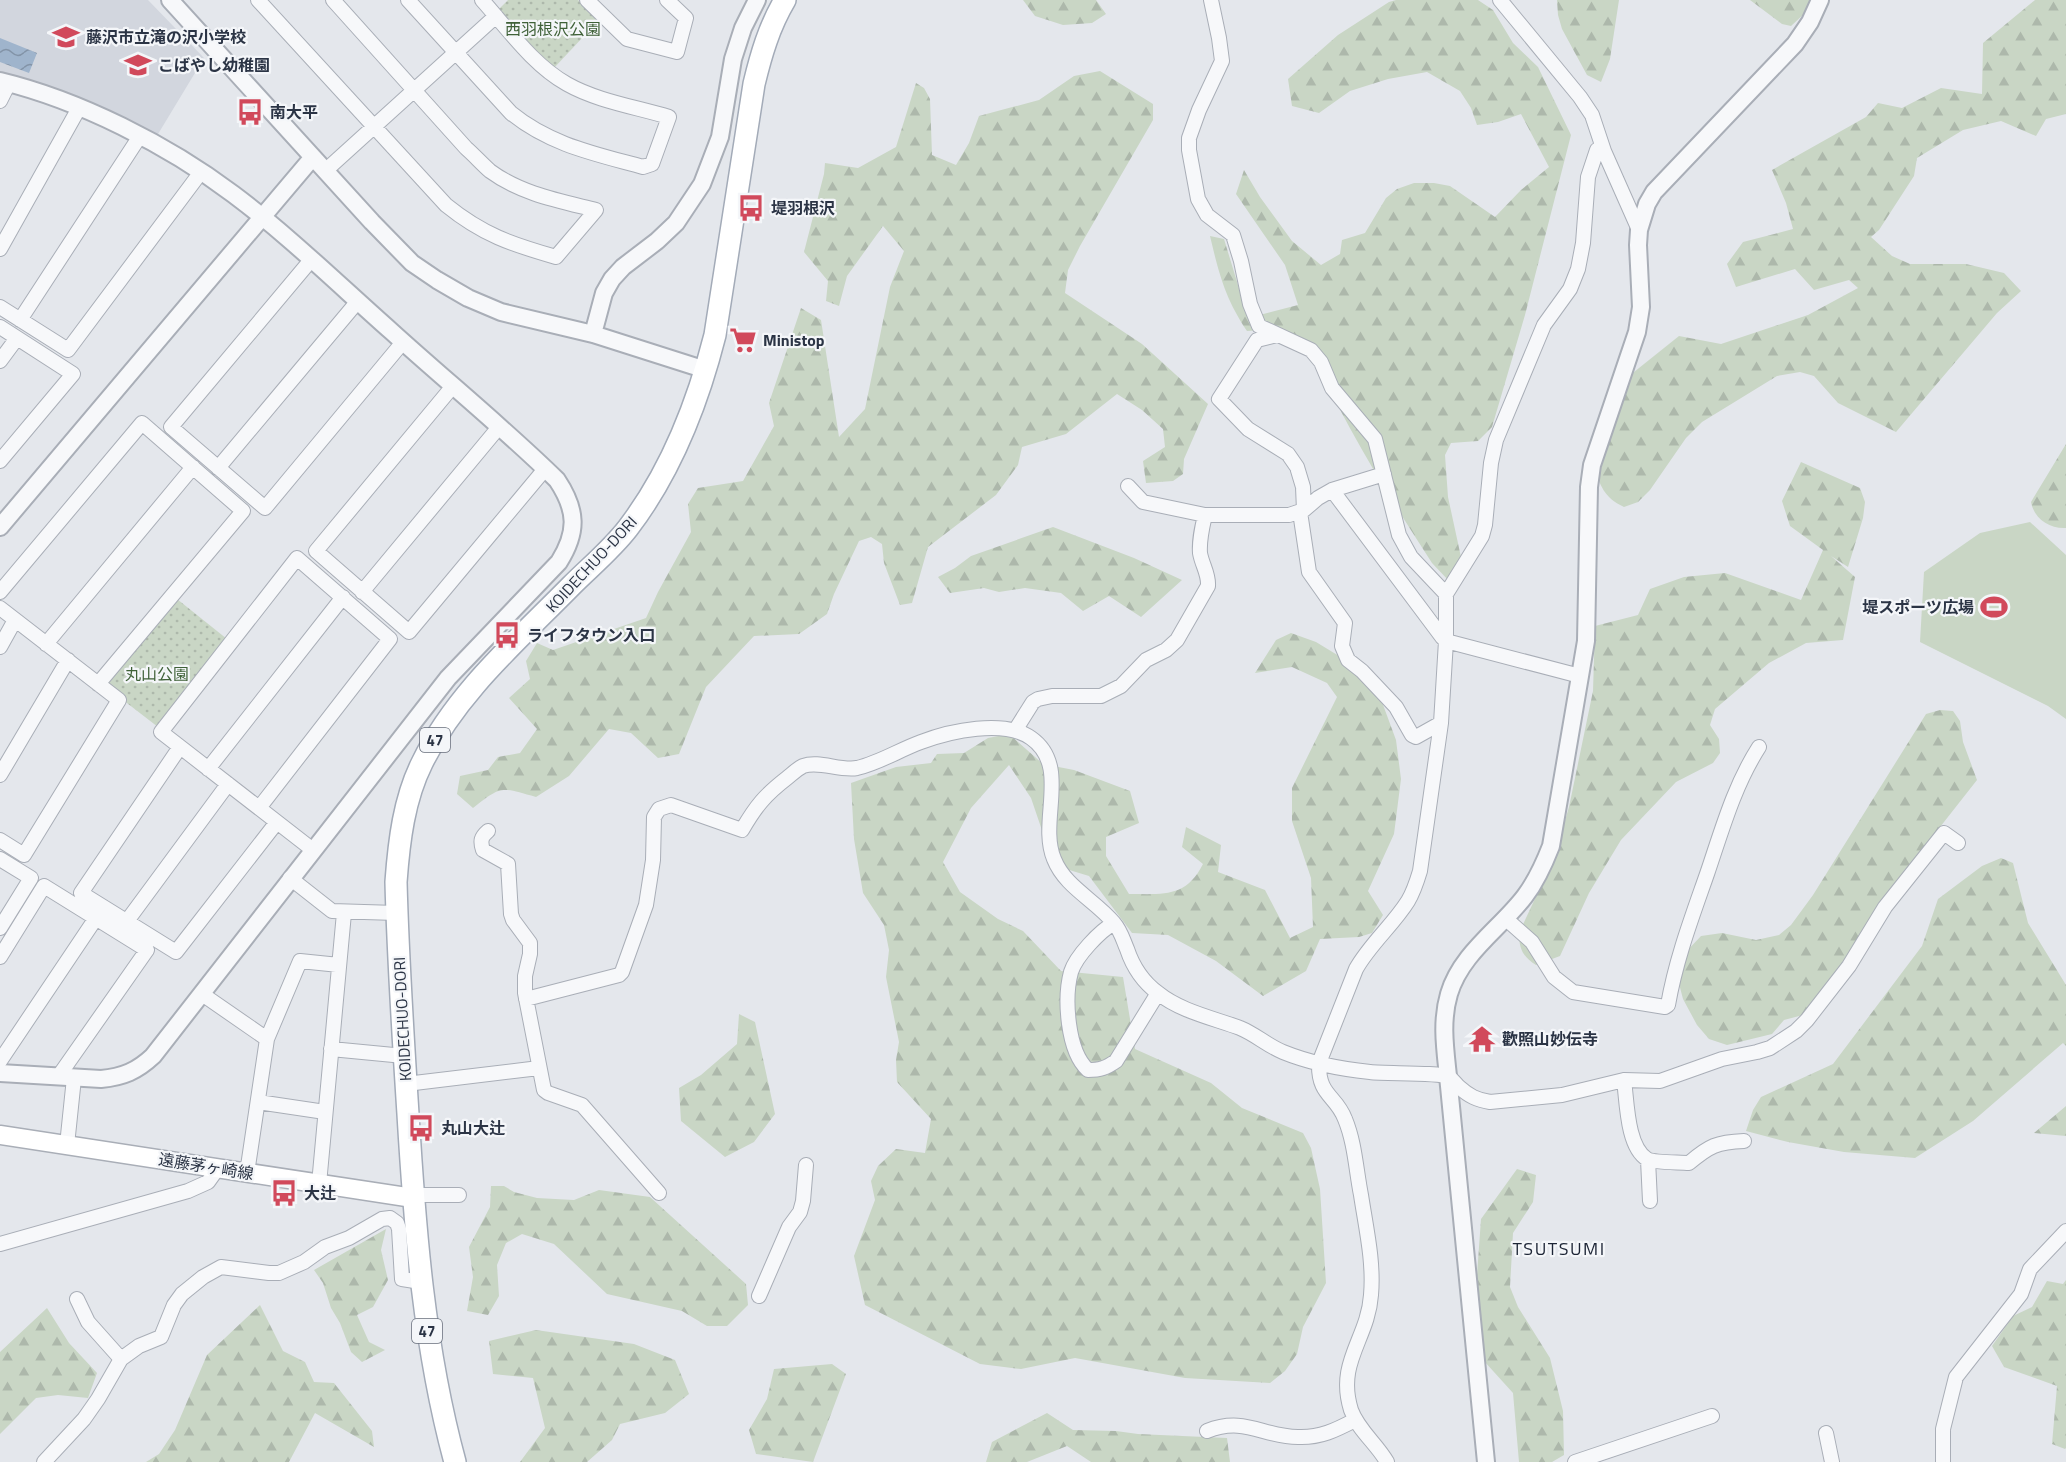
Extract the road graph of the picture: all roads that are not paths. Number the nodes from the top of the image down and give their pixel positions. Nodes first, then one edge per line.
1 (171, 0) edge
2 (258, 0) edge
3 (333, 0) edge
4 (408, 0) edge
5 (482, 0) edge
6 (586, 0) edge
7 (667, 0) edge
8 (757, 0) edge
9 (784, 0) edge
10 (1210, 0) edge
11 (1500, 0) edge
12 (1820, 0) edge
13 (496, 16) junction
14 (455, 53) junction
15 (4, 82) edge
16 (415, 90) junction
17 (0, 101) edge
18 (79, 108) junction
19 (374, 126) junction
20 (140, 136) junction
21 (1604, 151) junction
22 (312, 156) junction
23 (325, 171) junction
24 (201, 172) junction
25 (261, 216) junction
26 (1639, 230) junction
27 (0, 249) edge
28 (311, 260) junction
29 (358, 301) junction
30 (0, 307) edge
31 (20, 320) junction
32 (0, 327) edge
33 (593, 334) junction
34 (1277, 335) junction
35 (17, 338) junction
36 (403, 342) junction
37 (0, 361) edge
38 (706, 370) junction
39 (453, 386) junction
40 (499, 427) junction
41 (0, 461) edge
42 (193, 467) junction
43 (218, 468) junction
44 (545, 469) junction
45 (1384, 474) junction
46 (1128, 486) dead end
47 (1332, 490) junction
48 (1302, 511) junction
49 (1205, 515) junction
50 (0, 527) edge
51 (362, 591) junction
52 (0, 592) edge
53 (1446, 594) junction
54 (343, 597) junction
55 (0, 608) edge
56 (15, 620) junction
57 (1446, 641) junction
58 (46, 644) junction
59 (0, 647) edge
60 (68, 660) junction
61 (1580, 676) junction
62 (98, 684) junction
63 (1441, 723) junction
64 (1016, 729) junction
65 (180, 747) junction
66 (1759, 747) dead end
67 (208, 769) junction
68 (0, 775) edge
69 (228, 784) junction
70 (259, 808) junction
71 (277, 822) junction
72 (488, 831) dead end
73 (0, 840) edge
74 (1958, 843) dead end
75 (313, 850) junction
76 (0, 859) edge
77 (290, 878) junction
78 (344, 912) junction
79 (396, 914) junction
80 (96, 918) junction
81 (1505, 918) junction
82 (127, 921) junction
83 (1114, 923) junction
84 (0, 928) edge
85 (0, 957) edge
86 (339, 965) junction
87 (202, 993) junction
88 (1158, 993) junction
89 (526, 999) junction
90 (267, 1039) junction
91 (331, 1049) junction
92 (404, 1056) junction
93 (0, 1062) edge
94 (1319, 1063) junction
95 (539, 1068) junction
96 (0, 1073) edge
97 (1448, 1076) junction
98 (66, 1077) junction
99 (1624, 1080) junction
100 (406, 1084) junction
101 (258, 1102) junction
102 (325, 1112) junction
103 (0, 1135) edge
104 (1744, 1141) dead end
105 (67, 1145) junction
106 (1648, 1160) junction
107 (806, 1165) dead end
108 (218, 1168) junction
109 (247, 1173) junction
110 (319, 1184) junction
111 (659, 1193) dead end
112 (459, 1195) dead end
113 (413, 1198) junction
114 (1650, 1201) dead end
115 (2066, 1231) edge
116 (0, 1244) edge
117 (421, 1282) junction
118 (759, 1296) dead end
119 (77, 1299) dead end
120 (121, 1359) junction
121 (1712, 1416) dead end
122 (1355, 1420) junction
123 (1207, 1431) dead end
124 (1826, 1433) dead end
125 (44, 1462) edge
126 (455, 1462) edge
127 (1387, 1462) edge
128 (1486, 1462) edge
129 (1575, 1462) edge
130 (1832, 1462) edge
131 (1943, 1462) edge

1 - 22 street
2 - 19 street
3 - 16 street
4 - 14 street
5 - 13 street
6 - 7 street
8 - 33 street
9 - 38 main road, KOIDECHUO-DORI / 47
10 - 34 street
11 - 21 street
12 - 26 street
13 - 14 street
13 - 14 street
14 - 16 street
15 - 17 street
15 - 18 street
16 - 19 street
16 - 19 street
18 - 20 street
18 - 27 street
19 - 23 street
20 - 24 street
20 - 31 street
21 - 26 street
21 - 53 street
22 - 23 street
22 - 25 street
23 - 33 street
24 - 25 street
24 - 31 street
25 - 28 street
25 - 50 street
26 - 61 street
28 - 29 street
28 - 43 street
29 - 36 street
29 - 43 street
30 - 31 street
32 - 35 street
33 - 38 street
34 - 45 street
34 - 48 street
35 - 37 street
35 - 41 street
36 - 39 street
36 - 43 street
38 - 79 main road, KOIDECHUO-DORI / 47
39 - 40 street
39 - 51 street
40 - 44 street
40 - 51 street
42 - 52 street
42 - 58 street
42 - 62 street
44 - 51 street
44 - 75 street
45 - 47 street
45 - 53 street
46 - 49 street
47 - 48 street
47 - 57 street
48 - 49 street
48 - 63 street
49 - 64 street
53 - 57 street
54 - 65 street
54 - 67 street
54 - 70 street
55 - 56 street
56 - 58 street
56 - 59 street
57 - 61 street
57 - 63 street
58 - 60 street
60 - 62 street
60 - 68 street
61 - 81 street
62 - 73 street
63 - 94 street
64 - 83 street
64 - 89 street
65 - 67 street
65 - 82 street
66 - 81 street
67 - 69 street
69 - 70 street
69 - 82 street
70 - 71 street
71 - 75 street
71 - 82 street
72 - 89 street
74 - 99 street
75 - 77 street
76 - 84 street
77 - 78 street
77 - 87 street
78 - 79 street
78 - 86 street
79 - 92 main road, KOIDECHUO-DORI / 47
80 - 85 street
80 - 93 street
80 - 98 street
81 - 97 street
83 - 88 street
83 - 88 street
86 - 90 street
86 - 91 street
87 - 90 street
87 - 98 street
88 - 94 street
89 - 95 street
90 - 101 street
91 - 92 street
91 - 102 street
92 - 100 main road, KOIDECHUO-DORI / 47
94 - 97 street
94 - 122 street
95 - 100 street
95 - 111 street
96 - 98 street
97 - 99 street
97 - 128 street
98 - 105 street
99 - 106 street
100 - 113 main road, KOIDECHUO-DORI / 47
101 - 102 street
101 - 109 street
102 - 110 street
103 - 105 main road, 遠藤茅ヶ崎線
104 - 106 street
105 - 108 main road, 遠藤茅ヶ崎線
106 - 114 street
107 - 118 street
108 - 109 main road, 遠藤茅ヶ崎線
108 - 116 street
109 - 110 main road, 遠藤茅ヶ崎線
110 - 113 main road, 遠藤茅ヶ崎線
112 - 113 street
113 - 117 main road, KOIDECHUO-DORI / 47
115 - 131 street
117 - 120 street
117 - 126 main road, KOIDECHUO-DORI / 47
119 - 120 street
120 - 125 street
121 - 129 street
122 - 123 street
122 - 127 street
124 - 130 street

